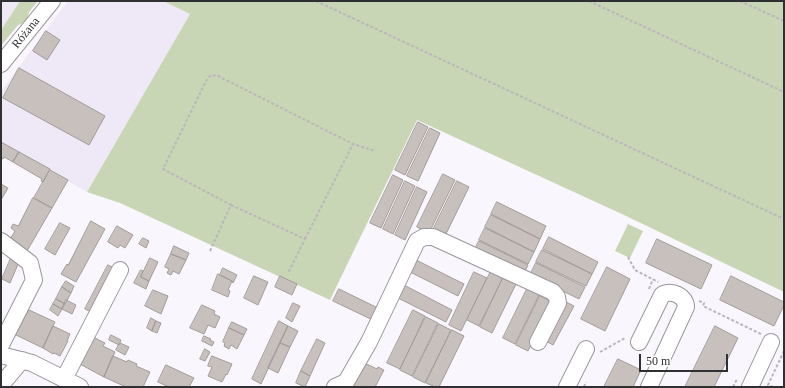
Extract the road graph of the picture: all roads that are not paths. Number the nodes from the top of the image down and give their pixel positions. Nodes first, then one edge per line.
1 (52, 1) edge
2 (1, 64) edge
3 (1, 241) edge
4 (120, 270) dead end
5 (632, 341) road end
6 (538, 342) dead end
7 (773, 343) edge
8 (1, 345) edge
9 (591, 354) road end
10 (1, 355) edge
11 (22, 360) junction
12 (64, 379) junction
13 (1, 385) edge
14 (80, 387) edge
15 (335, 387) edge
16 (567, 387) edge
17 (649, 387) edge
18 (750, 387) edge

1 - 2 street, Różana
3 - 8 street
4 - 12 street
5 - 17 street
6 - 15 street
7 - 18 street
9 - 16 street
10 - 11 street
11 - 12 street
11 - 13 street
12 - 14 street

